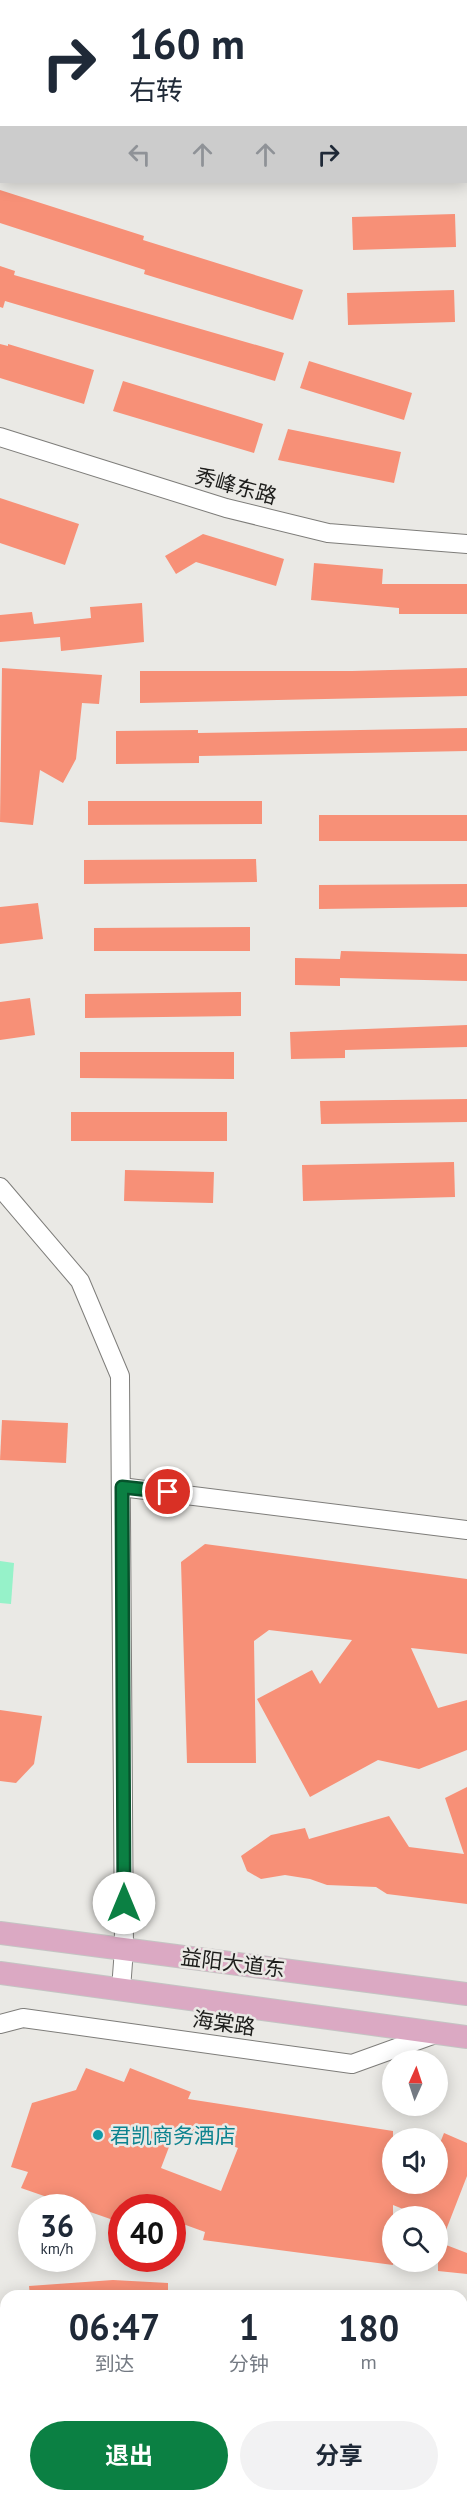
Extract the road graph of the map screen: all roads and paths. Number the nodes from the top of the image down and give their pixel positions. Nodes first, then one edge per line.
1 (0, 437) edge
2 (467, 544) edge
3 (0, 1187) edge
4 (122, 1487) junction
5 (467, 1530) edge
6 (0, 1933) edge
7 (124, 1949) junction
8 (0, 1973) edge
9 (121, 1989) junction
10 (467, 1994) edge
11 (0, 2024) edge
12 (438, 2033) junction
13 (467, 2037) edge

1 - 2 street, 秀峰东路
3 - 4 street
4 - 5 street
4 - 7 street
6 - 7 main road, 益阳大道东
7 - 9 street
7 - 10 main road, 益阳大道东
8 - 9 main road
9 - 12 main road
11 - 12 street, 海棠路
12 - 13 main road

